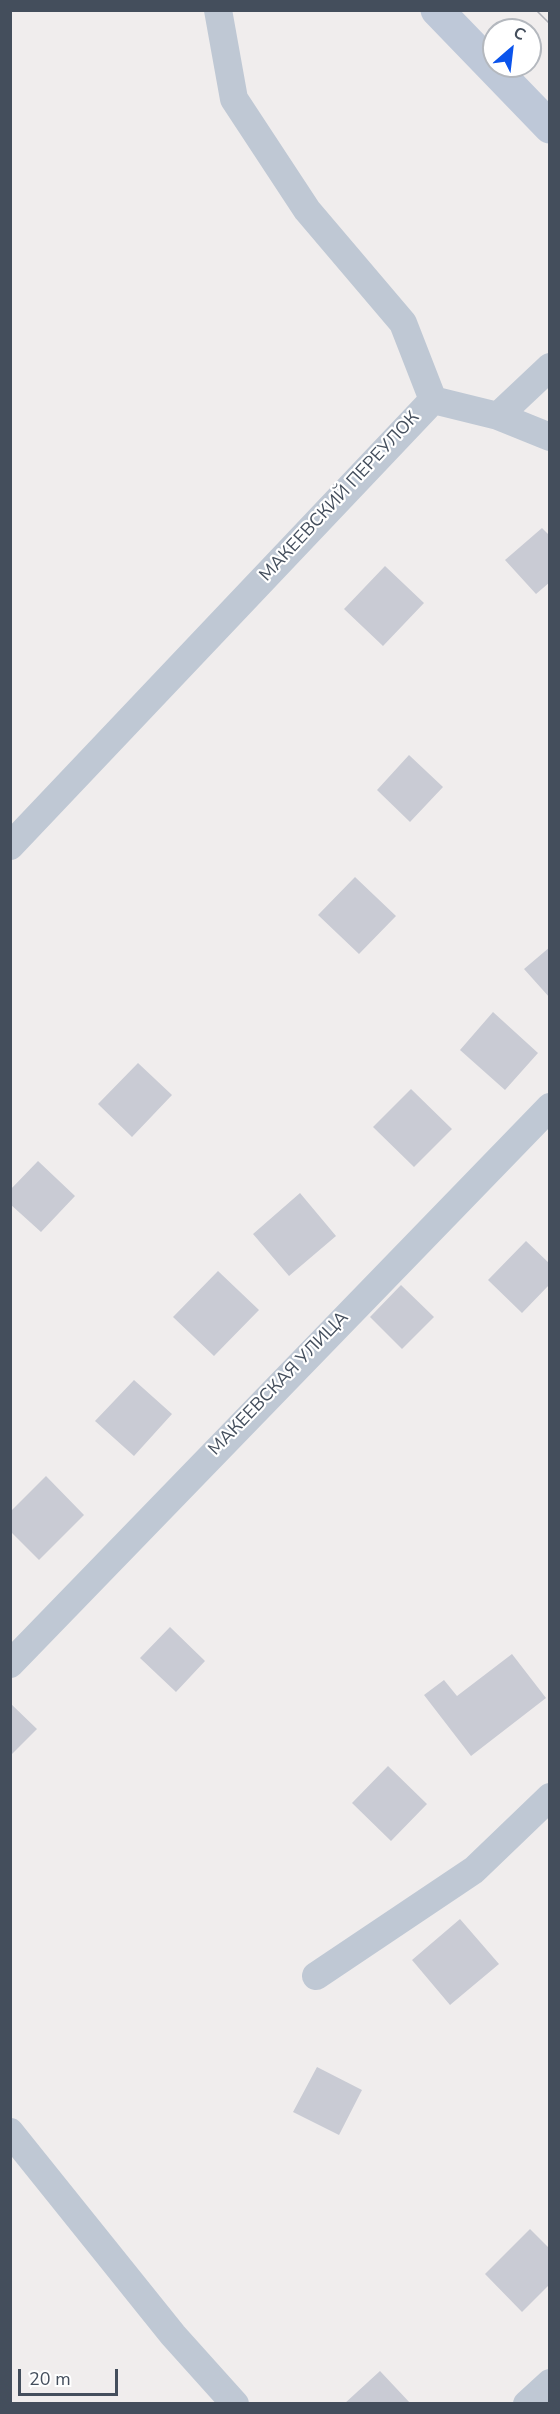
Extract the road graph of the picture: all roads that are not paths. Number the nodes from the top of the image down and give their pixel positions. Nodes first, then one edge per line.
1 (218, 10) edge
2 (437, 10) edge
3 (549, 127) edge
4 (549, 367) edge
5 (433, 400) junction
6 (498, 416) junction
7 (549, 437) edge
8 (10, 846) edge
9 (549, 1107) edge
10 (10, 1664) edge
11 (549, 1797) edge
12 (316, 1976) dead end
13 (10, 2132) edge
14 (549, 2383) edge
15 (235, 2403) edge
16 (527, 2403) edge

1 - 5 street, МАКЕЕВСКИЙ ПЕРЕУЛОК
2 - 3 main road
4 - 6 street
5 - 6 street
5 - 8 street, МАКЕЕВСКИЙ ПЕРЕУЛОК
6 - 7 street
9 - 10 street, МАКЕЕВСКАЯ УЛИЦА
11 - 12 street
13 - 15 street
14 - 16 street

